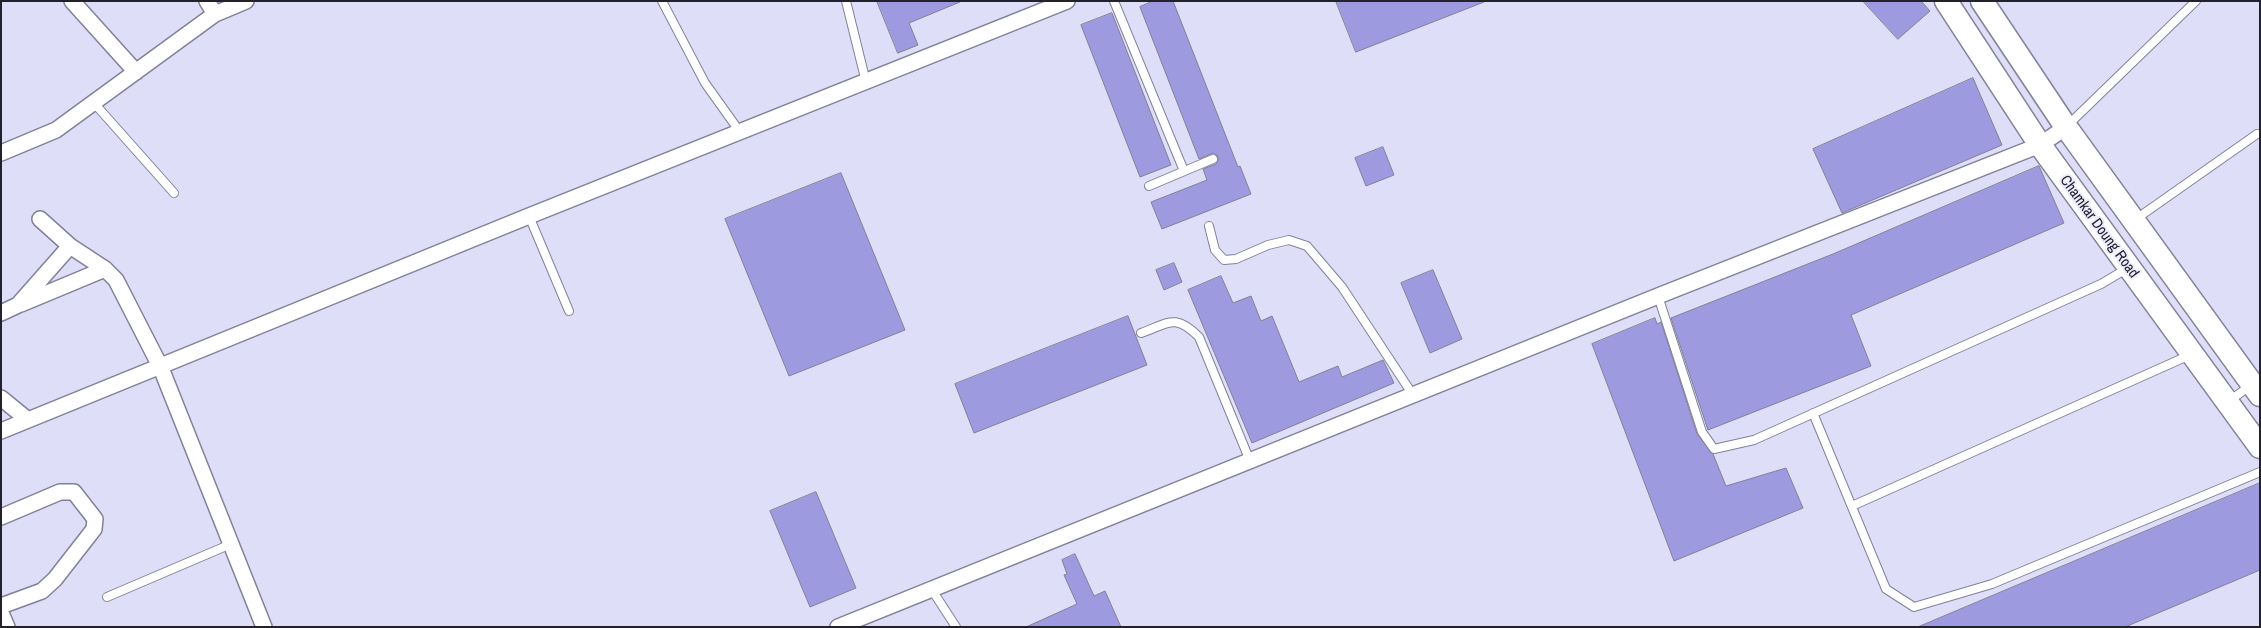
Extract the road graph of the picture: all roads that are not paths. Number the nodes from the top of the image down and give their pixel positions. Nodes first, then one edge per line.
1 (72, 1) edge
2 (246, 1) edge
3 (662, 1) edge
4 (846, 1) edge
5 (1067, 1) edge
6 (1114, 1) edge
7 (1946, 1) edge
8 (1982, 1) edge
9 (2196, 1) edge
10 (211, 8) edge
11 (136, 72) junction
12 (866, 82) junction
13 (94, 103) junction
14 (2066, 127) junction
15 (740, 132) junction
16 (2257, 134) dead end
17 (2040, 145) junction
18 (1, 153) edge
19 (1213, 159) dead end
20 (1184, 171) junction
21 (1149, 186) dead end
22 (174, 193) dead end
23 (529, 216) junction
24 (40, 219) dead end
25 (2134, 221) junction
26 (1209, 226) dead end
27 (70, 246) junction
28 (2128, 268) junction
29 (105, 269) junction
30 (1658, 296) junction
31 (18, 306) junction
32 (569, 311) dead end
33 (1, 313) edge
34 (1141, 333) dead end
35 (2192, 354) junction
36 (161, 368) junction
37 (2257, 386) edge
38 (1413, 395) junction
39 (1, 398) edge
40 (2228, 402) junction
41 (1814, 413) junction
42 (28, 420) junction
43 (1, 431) edge
44 (2260, 447) edge
45 (1250, 461) junction
46 (2260, 472) edge
47 (1852, 506) junction
48 (1, 517) edge
49 (231, 544) junction
50 (932, 590) junction
51 (107, 597) dead end
52 (1, 606) edge
53 (1, 613) edge
54 (7, 627) edge
55 (264, 627) edge
56 (838, 627) edge
57 (956, 627) edge

1 - 11 street
2 - 10 street
3 - 15 lane
4 - 12 lane
5 - 12 street
6 - 20 lane
7 - 17 main road, Chamkar Doung Road
8 - 14 main road
9 - 14 lane
10 - 11 street
11 - 13 street
12 - 15 street
13 - 18 street
13 - 22 lane
14 - 17 street
14 - 25 main road
15 - 23 street
16 - 25 lane
17 - 28 main road, Chamkar Doung Road
17 - 30 street
19 - 20 lane
20 - 21 lane
23 - 32 lane
23 - 36 street
24 - 27 street
25 - 37 main road
26 - 38 lane
27 - 29 street
27 - 31 street
28 - 35 main road, Chamkar Doung Road
28 - 41 lane
29 - 31 street
29 - 36 street
30 - 38 street
30 - 41 lane
31 - 33 street
34 - 45 lane
35 - 40 main road, Chamkar Doung Road
35 - 47 lane
36 - 42 street
36 - 49 street
37 - 40 lane
38 - 45 street
39 - 42 street
40 - 44 main road, Chamkar Doung Road
41 - 47 lane
42 - 43 street
45 - 50 street
46 - 47 lane
48 - 52 street
49 - 51 lane
49 - 55 street
50 - 56 street
50 - 57 lane
53 - 54 street

